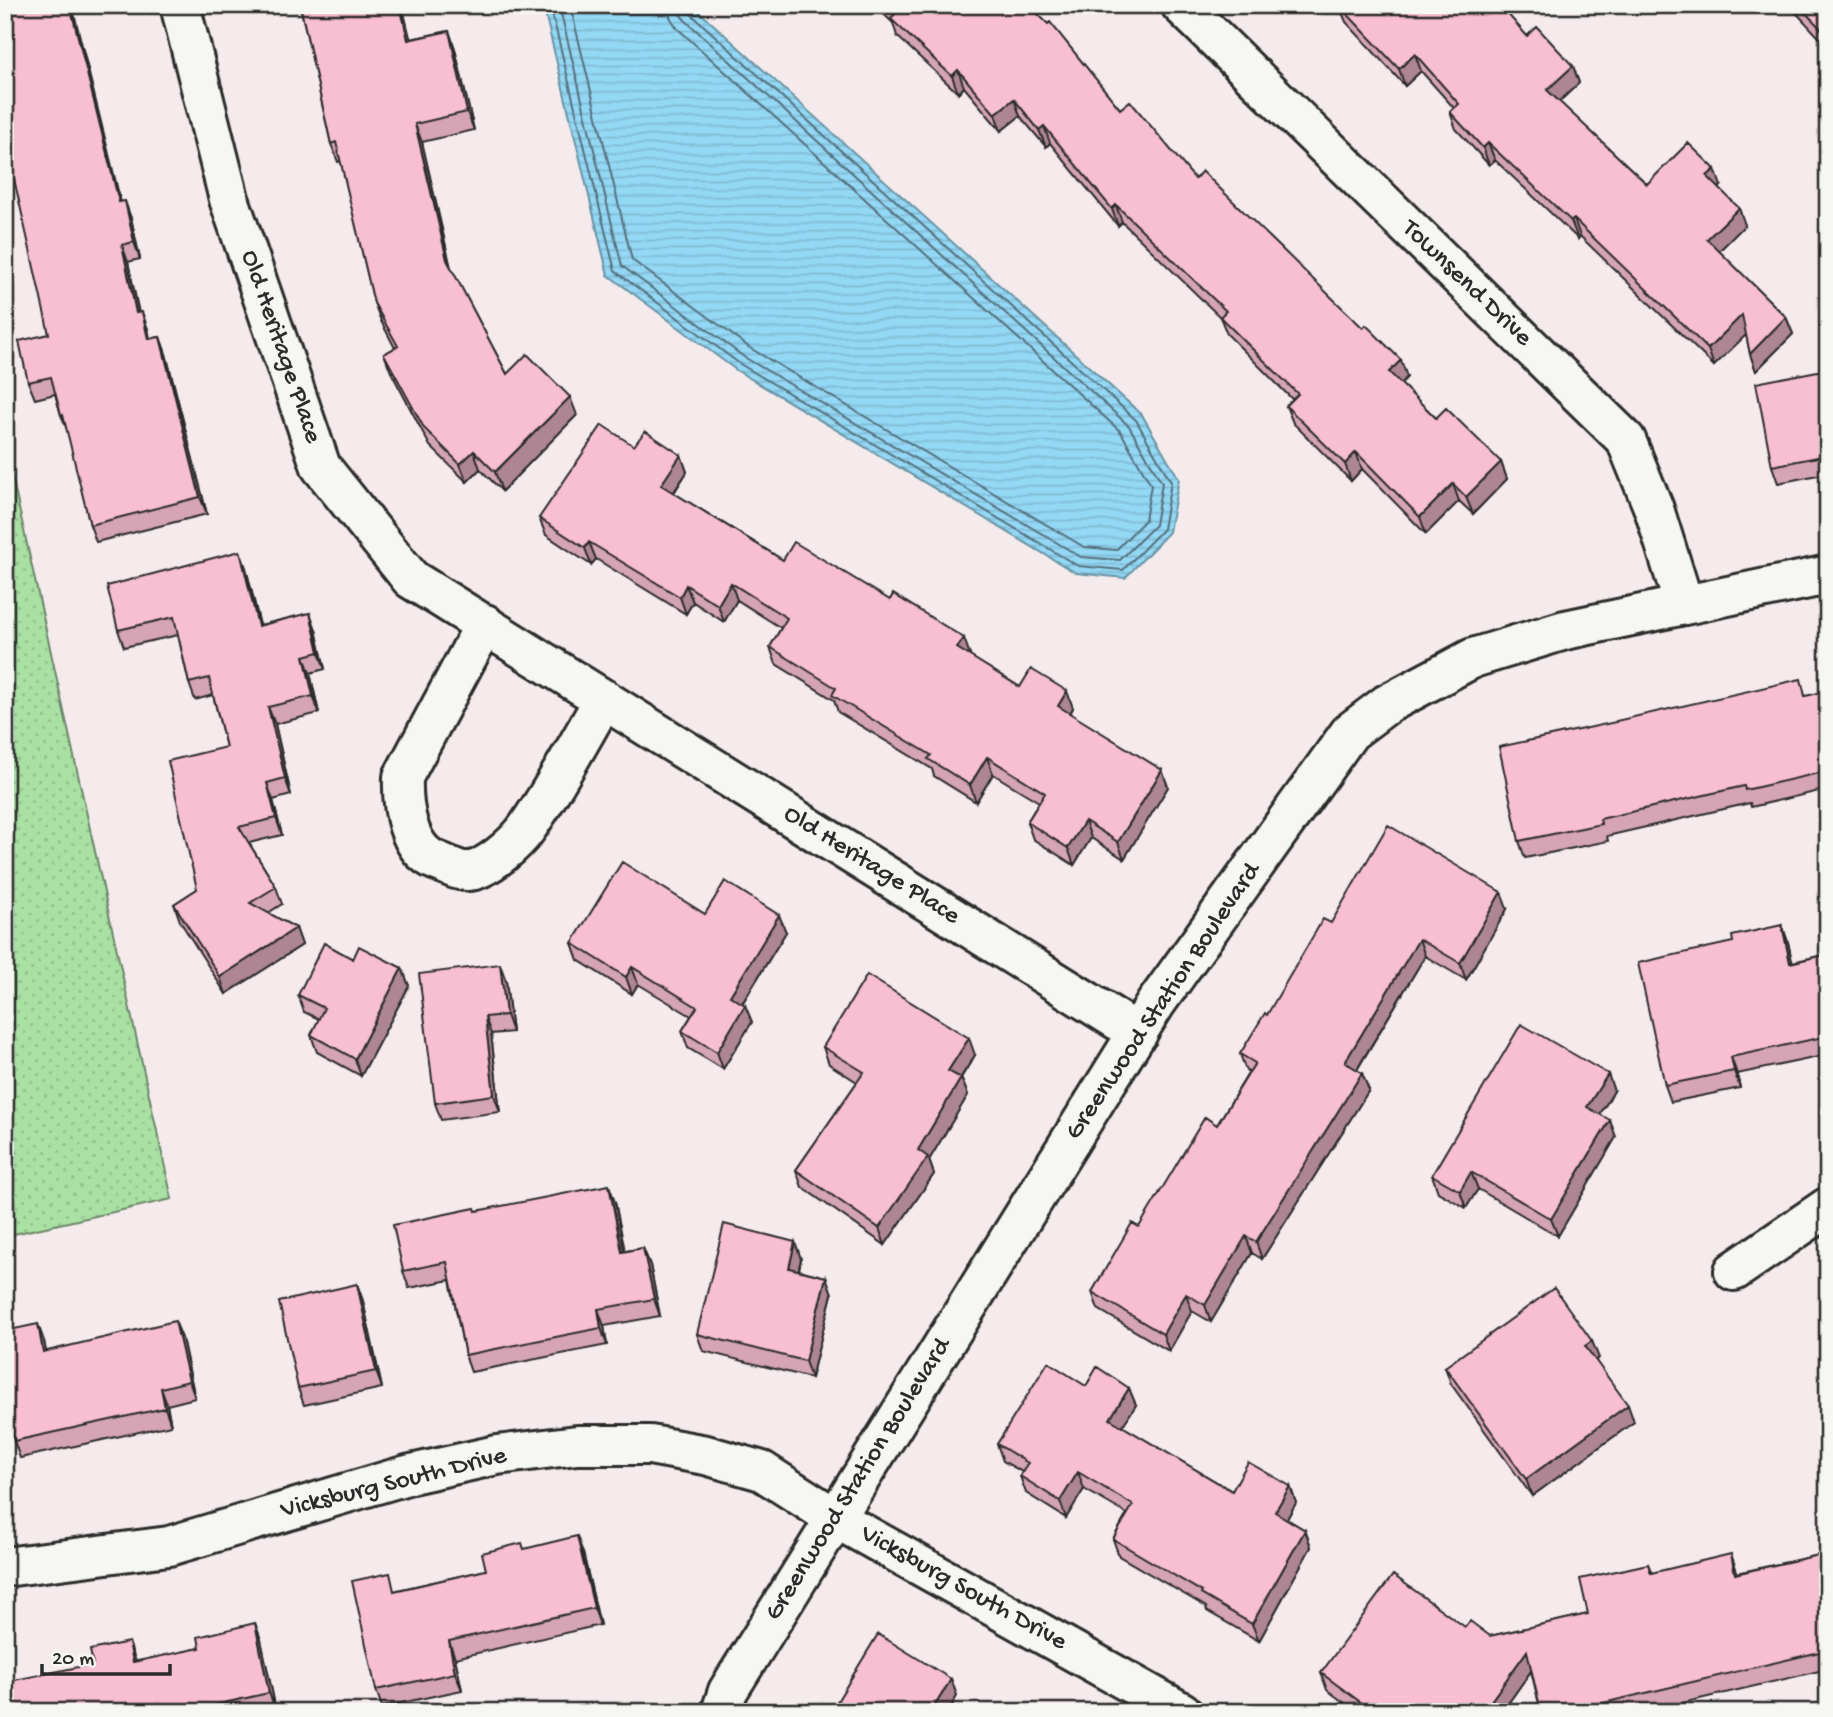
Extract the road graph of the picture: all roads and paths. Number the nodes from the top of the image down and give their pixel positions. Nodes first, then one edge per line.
1 (180, 5) edge
2 (1197, 11) edge
3 (1828, 575) edge
4 (1684, 605) junction
5 (485, 624) junction
6 (604, 699) junction
7 (1138, 1033) junction
8 (1828, 1207) edge
9 (1734, 1271) dead end
10 (835, 1518) junction
11 (5, 1567) edge
12 (721, 1712) edge
13 (1182, 1712) edge

1 - 5 street, Old Heritage Place
2 - 4 street, Townsend Drive
3 - 4 street, Greenwood Station Boulevard
4 - 7 street, Greenwood Station Boulevard
5 - 6 street, Old Heritage Place
5 - 6 street
6 - 7 street, Old Heritage Place
7 - 10 street, Greenwood Station Boulevard
8 - 9 street
10 - 11 street, Vicksburg South Drive
10 - 12 street, Greenwood Station Boulevard
10 - 13 street, Vicksburg South Drive

